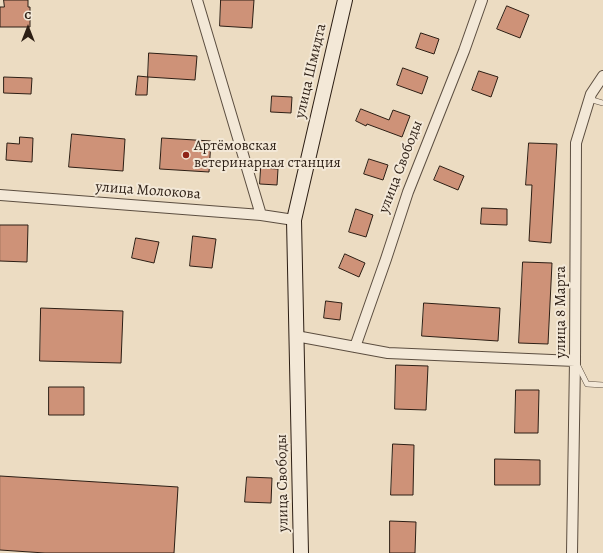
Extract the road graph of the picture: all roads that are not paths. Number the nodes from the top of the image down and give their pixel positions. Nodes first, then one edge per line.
1 (196, 0) edge
2 (345, 0) edge
3 (482, 0) edge
4 (603, 76) edge
5 (589, 99) junction
6 (603, 104) edge
7 (0, 195) edge
8 (261, 215) junction
9 (294, 220) junction
10 (296, 336) junction
11 (355, 347) junction
12 (575, 361) junction
13 (603, 385) edge
14 (302, 553) edge
15 (572, 553) edge

1 - 8 street
2 - 9 street, улица Шмидта
3 - 11 street, улица Свободы
4 - 5 street, улица 8 Марта
5 - 6 lane
5 - 12 street, улица 8 Марта
7 - 8 street, улица Молокова
8 - 9 street, улица Молокова
9 - 10 street, улица Свободы
10 - 11 street
10 - 14 street, улица Свободы
11 - 12 street
12 - 13 lane
12 - 15 street, улица 8 Марта

